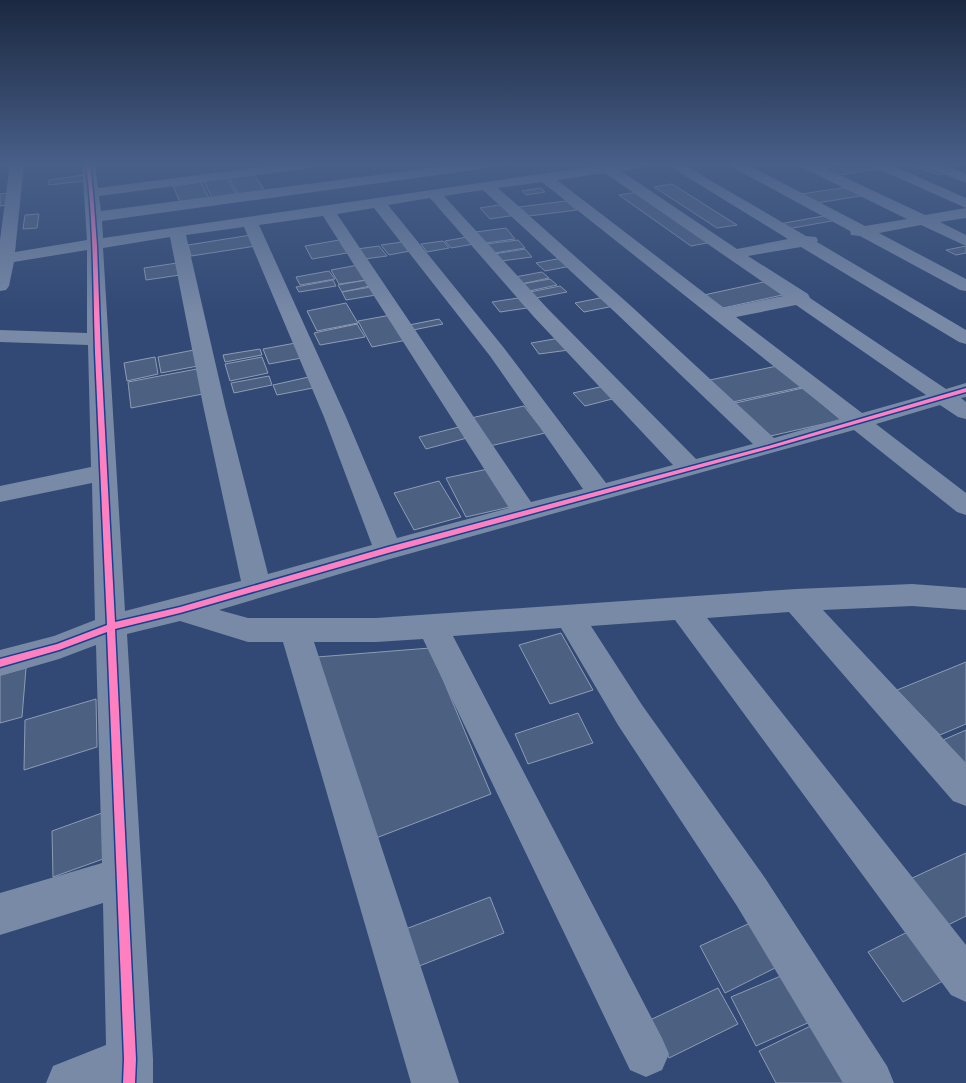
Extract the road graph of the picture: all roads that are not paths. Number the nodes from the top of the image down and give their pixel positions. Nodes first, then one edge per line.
1 (10, 215) edge
2 (93, 215) edge
3 (107, 215) edge
4 (118, 215) edge
5 (302, 215) edge
6 (329, 215) edge
7 (387, 215) edge
8 (452, 215) edge
9 (519, 215) edge
10 (593, 215) edge
11 (676, 215) edge
12 (757, 215) edge
13 (832, 215) edge
14 (912, 215) edge
15 (957, 215) edge
16 (93, 218) junction
17 (923, 220) junction
18 (250, 222) junction
19 (177, 231) junction
20 (863, 231) junction
21 (966, 241) edge
22 (803, 242) junction
23 (735, 254) junction
24 (3, 259) edge
25 (0, 286) edge
26 (966, 286) edge
27 (801, 298) junction
28 (720, 314) junction
29 (0, 336) edge
30 (966, 338) edge
31 (96, 339) junction
32 (954, 393) edge
33 (966, 412) edge
34 (856, 421) junction
35 (770, 447) junction
36 (690, 468) junction
37 (105, 472) junction
38 (599, 492) junction
39 (0, 494) edge
40 (966, 506) edge
41 (526, 514) junction
42 (388, 550) junction
43 (257, 587) junction
44 (796, 600) junction
45 (959, 604) edge
46 (683, 609) junction
47 (180, 610) junction
48 (570, 618) junction
49 (112, 626) junction
50 (433, 627) junction
51 (295, 630) junction
52 (0, 663) edge
53 (966, 789) edge
54 (123, 877) junction
55 (0, 914) edge
56 (966, 980) edge
57 (646, 1054) dead end
58 (130, 1071) edge
59 (70, 1083) edge
60 (435, 1083) edge
61 (870, 1083) edge

1 - 24 street
2 - 16 street
3 - 16 street
4 - 16 street
5 - 18 street
6 - 41 street
7 - 38 street
8 - 36 street
9 - 35 street
10 - 28 street
11 - 23 street
12 - 22 street
13 - 20 street
14 - 17 street
15 - 17 street
16 - 19 street
16 - 24 street
16 - 31 street
17 - 20 street
17 - 21 street
18 - 19 street
18 - 42 street
19 - 43 street
20 - 22 street
20 - 26 street
22 - 23 street
22 - 30 street
23 - 27 street
24 - 25 street
27 - 28 street
27 - 32 street
28 - 34 street
29 - 31 street
31 - 37 street
32 - 33 street
32 - 34 street
34 - 35 street
34 - 40 street
35 - 36 street
36 - 38 street
37 - 39 street
37 - 49 street
38 - 41 street
41 - 42 street
42 - 43 street
43 - 47 street
44 - 45 street
44 - 46 street
44 - 53 street
46 - 48 street
46 - 56 street
47 - 49 street
47 - 51 street
48 - 50 street
48 - 61 street
49 - 52 street
49 - 54 street
50 - 51 street
50 - 57 street
51 - 60 street
54 - 55 street
54 - 58 street
58 - 59 street

